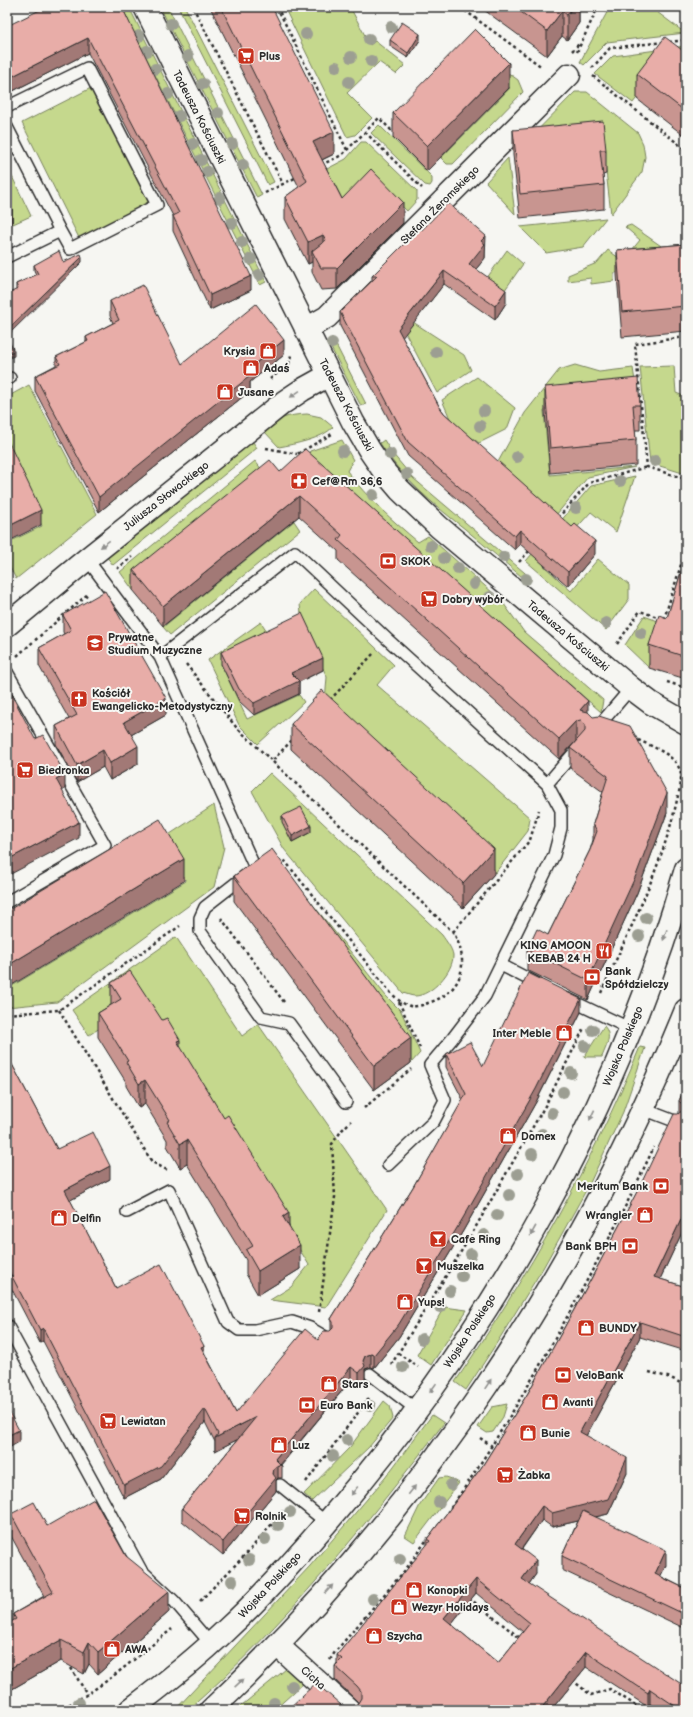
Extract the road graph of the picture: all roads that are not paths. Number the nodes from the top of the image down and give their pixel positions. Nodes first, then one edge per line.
1 (144, 7) edge
2 (569, 75) dead end
3 (7, 107) edge
4 (7, 127) edge
5 (12, 147) edge
6 (60, 231) junction
7 (7, 257) edge
8 (306, 330) junction
9 (329, 375) junction
10 (87, 559) junction
11 (7, 625) edge
12 (160, 657) junction
13 (7, 672) edge
14 (630, 688) junction
15 (686, 723) edge
16 (595, 730) edge
17 (580, 747) edge
18 (547, 784) junction
19 (686, 869) edge
20 (7, 902) edge
21 (501, 965) junction
22 (686, 1010) edge
23 (630, 1029) junction
24 (346, 1102) dead end
25 (644, 1109) junction
26 (672, 1120) edge
27 (388, 1165) dead end
28 (128, 1212) dead end
29 (7, 1325) edge
30 (327, 1338) edge
31 (370, 1374) dead end
32 (417, 1410) junction
33 (280, 1485) dead end
34 (327, 1523) junction
35 (211, 1644) junction
36 (277, 1645) junction
37 (130, 1710) edge
38 (211, 1710) edge
39 (349, 1710) edge

1 - 8 street, Tadeusza Kościuszki
2 - 8 street, Stefana Żeromskiego
3 - 6 lane
4 - 5 lane
5 - 6 lane
6 - 7 lane
8 - 9 street, Tadeusza Kościuszki
9 -> 10 street, Juliusza Słowackiego
9 - 14 street, Tadeusza Kościuszki
10 - 11 street, Juliusza Słowackiego
10 - 12 lane
12 - 18 lane
12 - 24 lane
13 - 20 lane
14 - 15 street, Tadeusza Kościuszki
14 - 16 lane
17 - 18 lane
18 - 21 lane
19 -> 23 street, Wojska Polskiego
21 - 23 lane
21 - 27 lane
22 - 25 street
23 -> 32 street, Wojska Polskiego
25 - 26 lane
36 -> 25 street
28 - 30 lane
29 - 35 lane
31 - 32 lane
32 -> 34 street, Wojska Polskiego
33 - 34 lane
34 - 35 street, Wojska Polskiego
35 - 37 street, Wojska Polskiego
38 -> 36 street
36 - 39 street, Cicha

